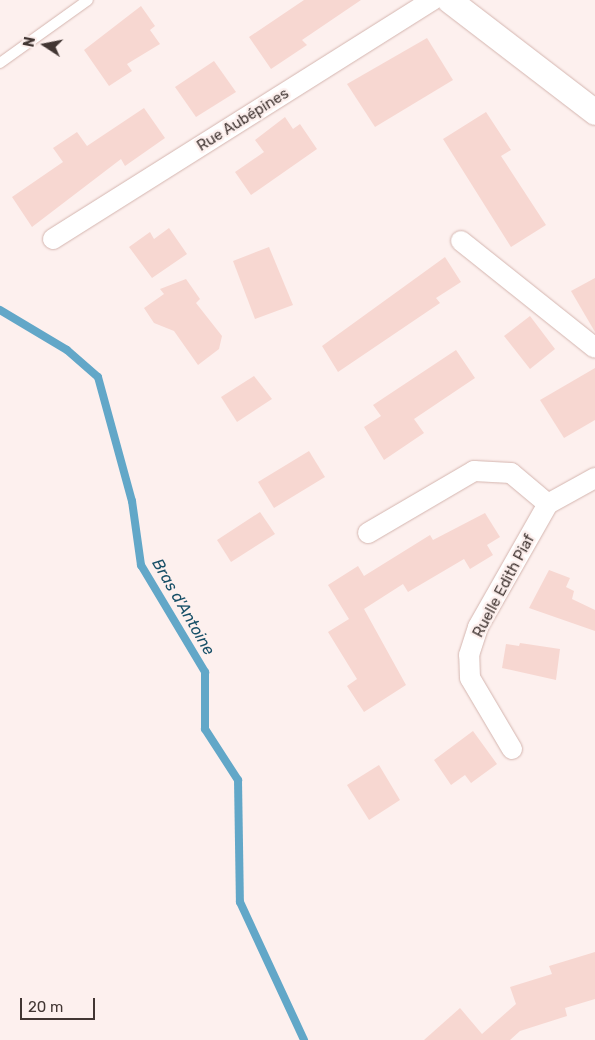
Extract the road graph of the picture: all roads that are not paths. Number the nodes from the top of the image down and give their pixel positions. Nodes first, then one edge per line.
1 (88, 0) edge
2 (432, 0) edge
3 (449, 0) edge
4 (0, 63) edge
5 (595, 112) edge
6 (53, 239) dead end
7 (461, 241) dead end
8 (595, 348) edge
9 (595, 478) edge
10 (548, 504) junction
11 (368, 533) dead end
12 (512, 749) dead end

1 - 4 lane
2 - 6 street, Rue Aubépines
3 - 5 street
7 - 8 street
9 - 10 street
10 - 11 street
10 - 12 street, Ruelle Edith Piaf

